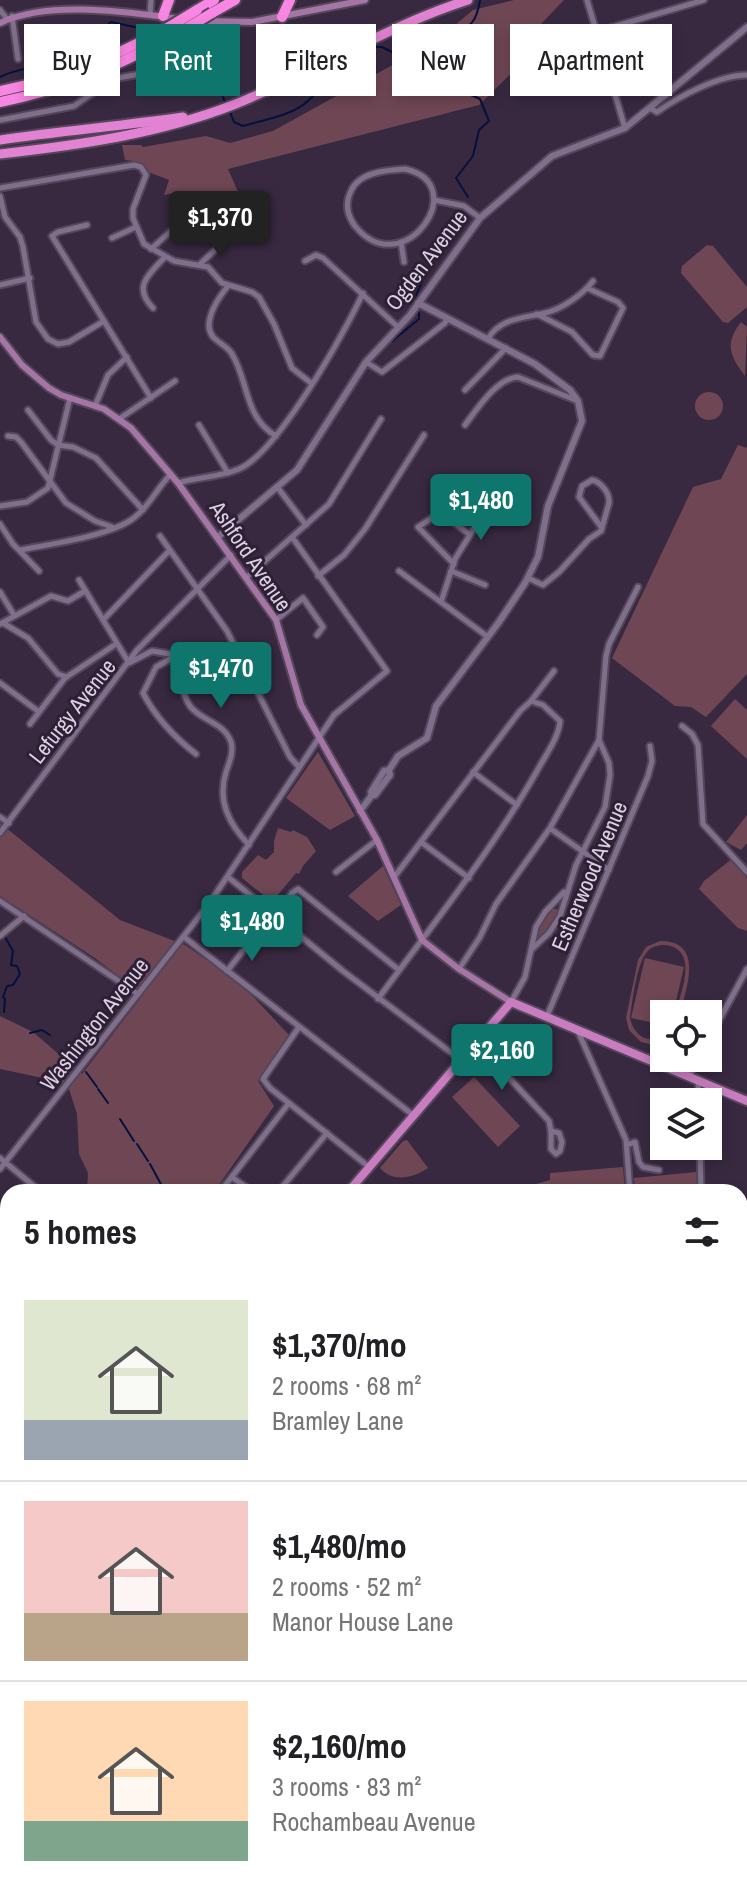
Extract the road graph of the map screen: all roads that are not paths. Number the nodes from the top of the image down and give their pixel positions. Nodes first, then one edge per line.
1 (151, 0) edge
2 (169, 0) edge
3 (214, 0) edge
4 (235, 0) edge
5 (290, 0) edge
6 (365, 0) edge
7 (452, 0) edge
8 (468, 0) edge
9 (587, 0) edge
10 (704, 0) edge
11 (0, 10) edge
12 (150, 15) junction
13 (282, 17) junction
14 (6, 19) edge
15 (166, 22) junction
16 (228, 24) joint
17 (594, 24) edge
18 (623, 24) edge
19 (747, 27) edge
20 (18, 59) dead end
21 (136, 75) edge
22 (747, 75) edge
23 (0, 91) edge
24 (615, 96) edge
25 (0, 102) edge
26 (232, 103) junction
27 (220, 107) junction
28 (650, 108) junction
29 (183, 117) junction
30 (0, 120) edge
31 (625, 128) junction
32 (45, 133) junction
33 (0, 140) edge
34 (51, 144) junction
35 (0, 152) edge
36 (0, 188) edge
37 (0, 196) edge
38 (434, 200) junction
39 (480, 218) junction
40 (180, 223) dead end
41 (87, 225) dead end
42 (136, 227) junction
43 (231, 235) dead end
44 (112, 238) dead end
45 (401, 242) junction
46 (151, 249) junction
47 (165, 257) junction
48 (305, 261) dead end
49 (404, 262) dead end
50 (199, 265) junction
51 (30, 278) junction
52 (593, 281) dead end
53 (0, 285) edge
54 (228, 286) junction
55 (587, 288) junction
56 (363, 293) junction
57 (418, 303) junction
58 (153, 308) dead end
59 (537, 314) junction
60 (447, 318) junction
61 (104, 321) junction
62 (398, 327) junction
63 (0, 337) edge
64 (488, 339) junction
65 (506, 348) junction
66 (127, 357) junction
67 (366, 362) junction
68 (175, 381) dead end
69 (311, 383) junction
70 (465, 390) dead end
71 (70, 398) junction
72 (151, 398) junction
73 (578, 401) junction
74 (95, 406) junction
75 (28, 410) dead end
76 (119, 419) junction
77 (381, 419) dead end
78 (199, 425) dead end
79 (465, 425) dead end
80 (424, 435) dead end
81 (8, 436) dead end
82 (276, 436) junction
83 (58, 445) junction
84 (228, 473) junction
85 (171, 474) junction
86 (51, 479) junction
87 (178, 483) junction
88 (493, 485) dead end
89 (278, 488) junction
90 (0, 506) edge
91 (143, 510) junction
92 (0, 524) edge
93 (306, 525) junction
94 (117, 527) junction
95 (602, 528) junction
96 (469, 534) junction
97 (160, 536) dead end
98 (218, 537) junction
99 (292, 537) junction
100 (20, 550) junction
101 (169, 551) junction
102 (231, 555) junction
103 (454, 564) junction
104 (39, 571) dead end
105 (399, 571) dead end
106 (451, 571) junction
107 (318, 576) junction
108 (247, 577) junction
109 (528, 578) junction
110 (79, 580) dead end
111 (485, 585) dead end
112 (196, 587) junction
113 (638, 587) dead end
114 (85, 591) junction
115 (0, 592) edge
116 (441, 602) junction
117 (14, 615) junction
118 (103, 620) junction
119 (276, 620) junction
120 (1, 624) edge
121 (317, 635) dead end
122 (488, 637) junction
123 (116, 644) junction
124 (172, 658) junction
125 (129, 663) junction
126 (554, 671) dead end
127 (67, 677) junction
128 (0, 683) edge
129 (531, 701) junction
130 (38, 711) junction
131 (30, 724) dead end
132 (682, 726) dead end
133 (319, 739) junction
134 (599, 740) junction
135 (650, 746) dead end
136 (196, 754) dead end
137 (299, 767) junction
138 (473, 772) junction
139 (517, 805) junction
140 (360, 811) junction
141 (0, 817) edge
142 (9, 823) junction
143 (550, 828) junction
144 (0, 833) edge
145 (377, 840) junction
146 (421, 842) junction
147 (249, 845) junction
148 (582, 851) junction
149 (609, 870) junction
150 (336, 872) dead end
151 (747, 872) edge
152 (395, 876) junction
153 (228, 877) junction
154 (469, 878) junction
155 (567, 888) junction
156 (0, 901) edge
157 (24, 916) junction
158 (276, 917) junction
159 (0, 936) edge
160 (184, 937) junction
161 (254, 937) dead end
162 (422, 940) junction
163 (532, 949) junction
164 (459, 969) junction
165 (747, 969) edge
166 (399, 970) junction
167 (227, 971) junction
168 (138, 994) junction
169 (378, 999) junction
170 (511, 1002) junction
171 (722, 1015) edge
172 (547, 1016) junction
173 (299, 1027) junction
174 (576, 1029) junction
175 (476, 1043) junction
176 (461, 1060) junction
177 (696, 1072) edge
178 (694, 1079) junction
179 (696, 1088) edge
180 (747, 1101) edge
181 (289, 1103) junction
182 (413, 1115) junction
183 (551, 1131) dead end
184 (327, 1133) junction
185 (627, 1145) junction
186 (3, 1160) edge
187 (700, 1160) edge
188 (369, 1167) junction
189 (0, 1169) edge
190 (659, 1170) dead end
191 (233, 1178) junction
192 (32, 1184) edge
193 (227, 1184) edge
194 (242, 1184) edge
195 (285, 1184) edge
196 (355, 1184) edge
197 (629, 1184) edge
198 (701, 1184) edge

1 - 12 street
2 - 15 highway
3 - 15 highway, bridge
4 - 25 highway, bridge
5 - 13 highway
6 - 13 main road
7 - 26 highway
8 - 26 highway
9 - 17 street
10 - 18 street
11 - 14 street
12 - 14 main road
12 - 15 main road
13 - 16 main road
14 - 20 street
15 - 16 main road
15 - 23 highway
19 - 28 street, Ogden Avenue
21 - 30 street
22 - 28 street
24 - 31 street
26 - 27 highway
27 - 29 highway
27 - 35 highway
28 - 31 street, Ogden Avenue
29 - 32 highway
29 - 34 highway
31 - 39 street, Ogden Avenue
32 - 33 highway
32 - 34 highway
34 - 35 highway
36 - 42 street
37 - 51 street
38 - 39 street
38 - 45 street
38 - 45 street
39 - 57 street, Ogden Avenue
40 - 46 street
41 - 61 street
42 - 44 street
42 - 46 street
43 - 50 street
45 - 49 street
46 - 47 street
47 - 50 street
47 - 58 street
48 - 56 street
50 - 54 street
51 - 53 street
51 - 61 street
52 - 55 street
54 - 69 street
54 - 82 street
55 - 59 street
55 - 59 street
56 - 62 street
56 - 69 street
57 - 60 street
57 - 62 street, Ogden Avenue
59 - 64 street
60 - 64 street
60 - 67 street
61 - 66 street
62 - 67 street, Ogden Avenue
63 - 71 main road, Ashford Avenue
64 - 65 street
65 - 70 street
65 - 73 street
66 - 72 street
66 - 74 street
67 - 89 street, Ogden Avenue
68 - 72 street
69 - 82 street
71 - 74 main road, Ashford Avenue
71 - 83 street
72 - 76 street
73 - 79 street
73 - 109 street
74 - 76 main road, Ashford Avenue
75 - 83 street
76 - 85 main road, Ashford Avenue
77 - 93 street
78 - 84 street
80 - 107 street
81 - 86 street
82 - 84 street
83 - 86 street
83 - 91 street
84 - 87 street
85 - 87 main road, Ashford Avenue
85 - 91 street
86 - 90 street
86 - 94 street
87 - 98 main road, Ashford Avenue
88 - 96 street
89 - 93 street
89 - 98 street, Ogden Avenue
91 - 94 street
92 - 100 street
93 - 99 street
94 - 100 street
95 - 95 street
95 - 109 street
96 - 103 street
96 - 103 street
97 - 101 street
98 - 102 main road, Ashford Avenue
99 - 107 street
99 - 108 street
100 - 104 street
101 - 112 street
101 - 118 street
102 - 108 main road, Ashford Avenue
102 - 112 street, Lefurgy Avenue
103 - 106 street
105 - 116 street
106 - 111 street
106 - 116 street
107 - 133 street, Washington Avenue
108 - 119 main road, Ashford Avenue
109 - 122 street
110 - 114 street
112 - 125 street, Lefurgy Avenue
112 - 137 street
113 - 134 street
114 - 117 street
114 - 118 street
115 - 117 street
116 - 122 street
117 - 120 street
118 - 123 street
119 - 121 street
119 - 133 main road, Ashford Avenue
120 - 127 street
122 - 140 street
123 - 125 street
123 - 127 street
124 - 125 street
124 - 136 street
124 - 147 street
125 - 142 street, Lefurgy Avenue
126 - 129 street
127 - 130 street
128 - 130 street
129 - 138 street
129 - 139 street
130 - 131 street
132 - 151 street
133 - 137 street, Washington Avenue
133 - 140 main road, Ashford Avenue
134 - 143 street
134 - 148 street
135 - 149 street, Estherwood Avenue
137 - 147 street, Washington Avenue
138 - 139 street
138 - 146 street
139 - 154 street
140 - 145 main road, Ashford Avenue
141 - 142 street
142 - 144 street, Lefurgy Avenue
143 - 148 street
143 - 164 street
145 - 150 street
145 - 152 main road, Ashford Avenue
146 - 152 street
146 - 154 street
147 - 153 street, Washington Avenue
148 - 149 street
148 - 155 street
149 - 172 street, Estherwood Avenue
152 - 162 main road, Ashford Avenue
153 - 158 street
153 - 160 street, Washington Avenue
154 - 162 street
155 - 163 street
155 - 163 street
156 - 157 street
157 - 159 street
157 - 168 street
158 - 166 street
158 - 169 street
160 - 167 street
160 - 168 street, Washington Avenue
161 - 167 street
162 - 164 main road, Ashford Avenue
162 - 166 street
163 - 170 street
164 - 170 main road, Ashford Avenue
165 - 171 street
166 - 169 street
167 - 173 street
168 - 186 street, Washington Avenue
169 - 176 street
170 - 172 main road
170 - 175 main road
172 - 174 main road
173 - 181 street
173 - 182 street
174 - 178 main road
174 - 185 street
175 - 176 main road
175 - 183 street
176 - 182 main road
177 - 178 street
178 - 179 street
178 - 180 main road
181 - 184 street
181 - 191 street
182 - 188 main road
184 - 188 street
184 - 195 street
185 - 190 street
185 - 197 street
186 - 189 street, Washington Avenue
186 - 192 street
187 - 198 street
188 - 196 main road
191 - 193 street
191 - 194 street

